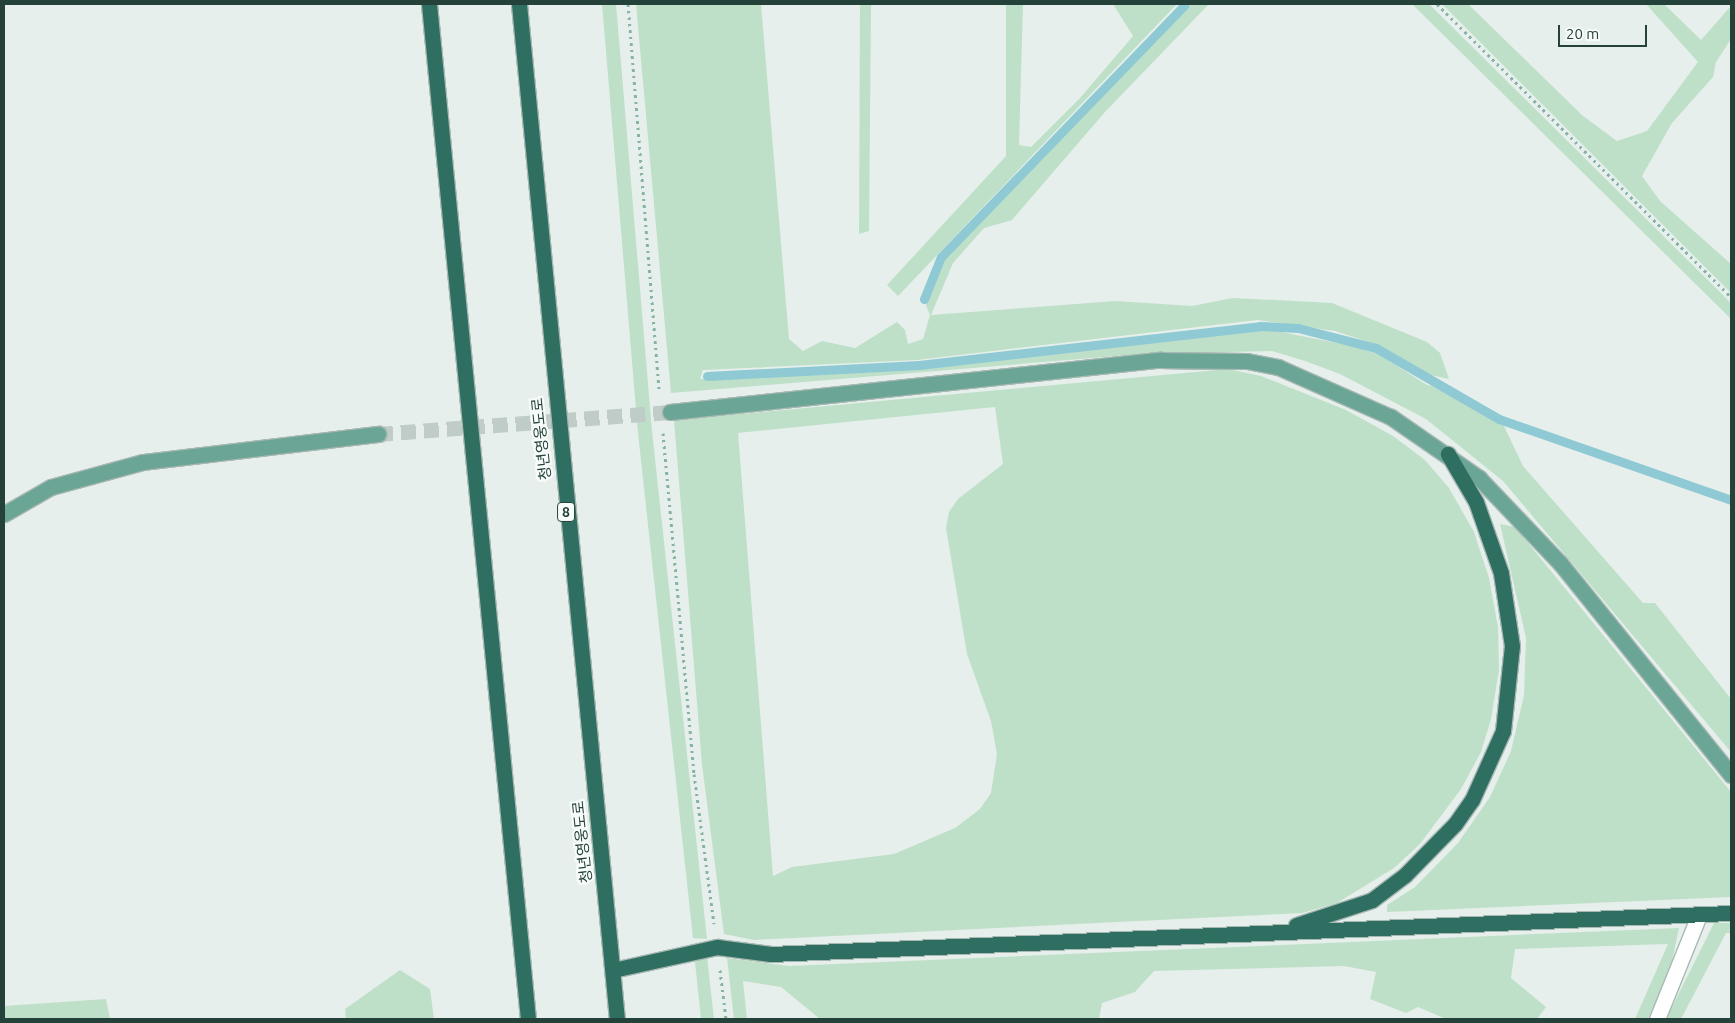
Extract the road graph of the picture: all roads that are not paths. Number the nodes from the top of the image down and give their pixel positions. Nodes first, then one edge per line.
1 (429, 4) edge
2 (519, 4) edge
3 (670, 412) tunnel mouth
4 (378, 434) tunnel mouth
5 (1448, 454) junction
6 (4, 514) edge
7 (1731, 775) edge
8 (1731, 913) edge
9 (1699, 915) junction
10 (1259, 934) junction
11 (613, 970) junction
12 (528, 1019) edge
13 (617, 1019) edge
14 (1657, 1019) edge

1 - 12 highway
2 - 11 highway, 청년영웅도로 / 8
3 - 5 main road
4 - 6 main road
5 - 7 main road
5 - 10 highway
8 - 9 highway
9 - 10 highway
9 - 14 street
10 - 11 highway
11 - 13 highway, 청년영웅도로 / 8

